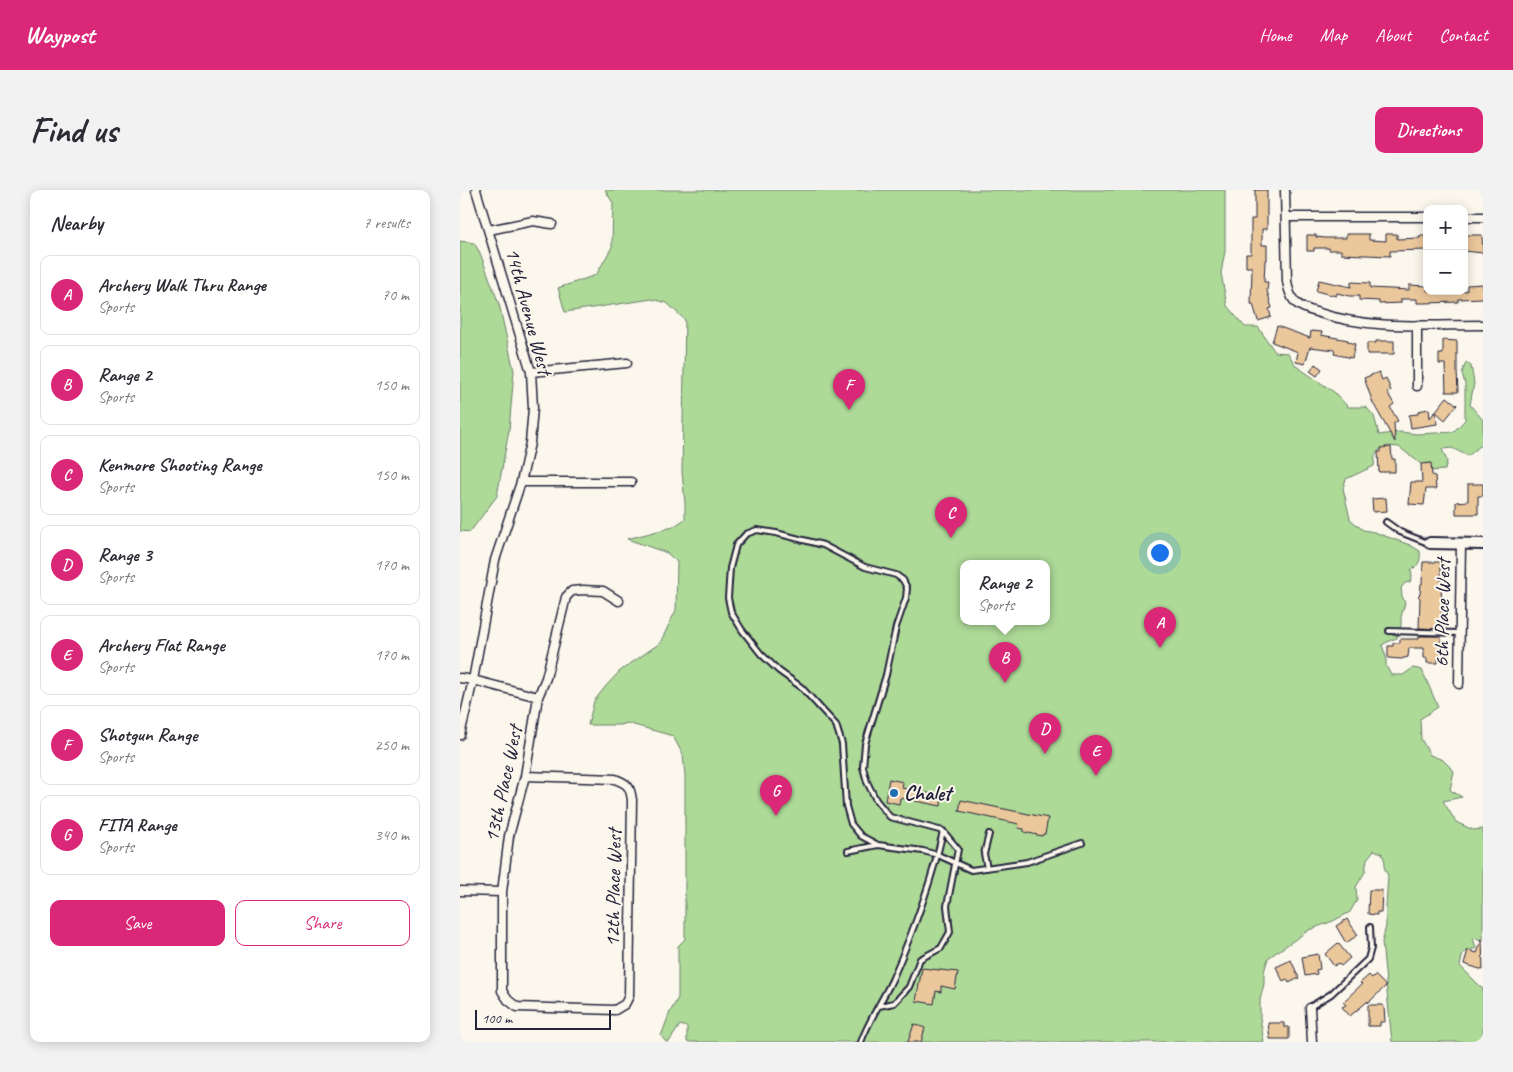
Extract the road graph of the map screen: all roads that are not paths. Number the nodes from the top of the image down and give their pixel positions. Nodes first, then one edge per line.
1 (476, 190) edge
2 (1285, 190) edge
3 (1286, 217) junction
4 (1423, 217) edge
5 (1468, 217) edge
6 (1483, 217) edge
7 (552, 224) dead end
8 (489, 230) junction
9 (1483, 324) edge
10 (1417, 325) junction
11 (627, 363) dead end
12 (531, 372) junction
13 (1417, 386) dead end
14 (521, 482) junction
15 (631, 482) dead end
16 (1386, 522) dead end
17 (1430, 543) joint
18 (1461, 543) junction
19 (1483, 544) edge
20 (619, 601) dead end
21 (1389, 631) dead end
22 (1460, 633) junction
23 (460, 678) edge
24 (472, 680) junction
25 (1459, 684) dead end
26 (538, 697) junction
27 (460, 735) edge
28 (525, 776) junction
29 (943, 831) junction
30 (989, 834) dead end
31 (1082, 843) dead end
32 (878, 845) junction
33 (848, 850) dead end
34 (938, 856) junction
35 (956, 864) junction
36 (988, 868) junction
37 (460, 891) edge
38 (502, 892) junction
39 (1370, 927) dead end
40 (502, 992) joint
41 (879, 1006) junction
42 (1310, 1008) joint
43 (861, 1042) edge
44 (1312, 1042) edge

1 - 8 street, 14th Avenue West
2 - 3 street
3 - 4 street
3 - 10 street
5 - 6 street
7 - 8 street
8 - 12 street, 14th Avenue West
9 - 10 street
10 - 13 street
11 - 12 street
12 - 14 street, 14th Avenue West
14 - 15 street
14 - 24 street, 14th Avenue West
16 - 17 lane
17 - 18 street
18 - 19 street
18 - 22 street, 6th Place West
20 - 26 street, 13th Place West
21 - 22 lane
22 - 25 street, 6th Place West
23 - 24 street
24 - 26 street
24 - 27 street, 14th Avenue West
26 - 28 street, 13th Place West
28 - 38 street, 13th Place West
28 - 40 street, 12th Place West
29 - 32 lane
29 - 34 lane
29 - 35 lane
30 - 36 lane
31 - 36 lane
32 - 33 lane
32 - 34 lane
34 - 35 lane
34 - 41 lane
35 - 36 lane
35 - 41 lane
37 - 38 street
38 - 40 street, 13th Place West
39 - 42 lane
41 - 43 lane
42 - 44 street

